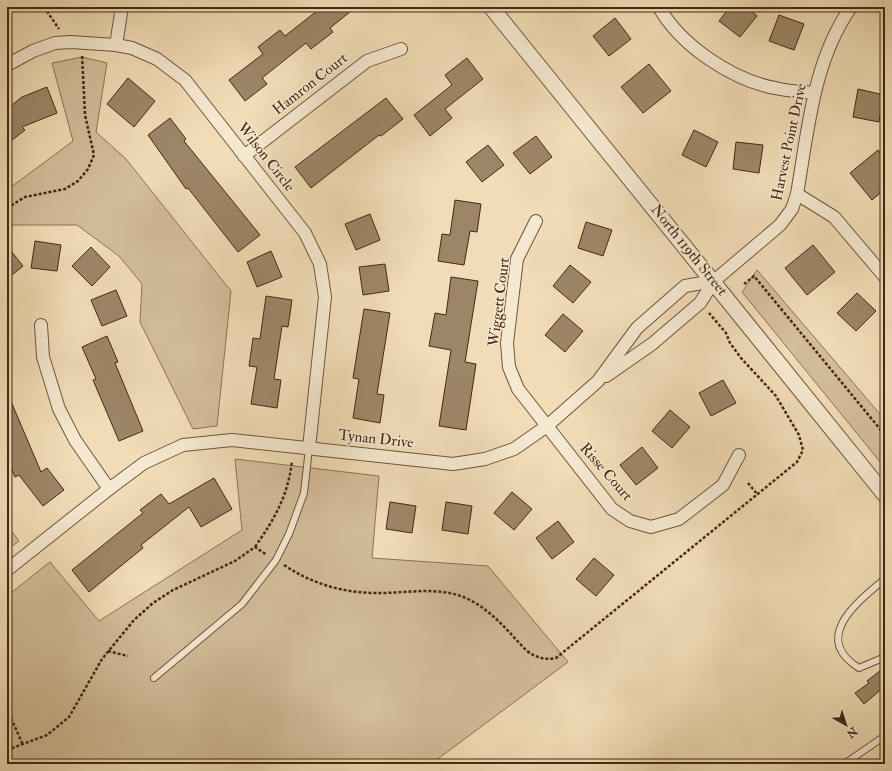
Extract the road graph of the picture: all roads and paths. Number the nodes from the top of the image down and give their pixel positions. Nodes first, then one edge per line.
1 (44, 7) edge
2 (122, 7) edge
3 (491, 7) edge
4 (659, 7) edge
5 (851, 7) edge
6 (60, 29) dead end
7 (116, 44) junction
8 (402, 49) dead end
9 (82, 54) dead end
10 (7, 65) edge
11 (814, 93) junction
12 (244, 156) junction
13 (797, 194) junction
14 (7, 208) edge
15 (536, 221) dead end
16 (885, 277) edge
17 (714, 281) junction
18 (744, 284) dead end
19 (709, 312) dead end
20 (41, 325) dead end
21 (598, 381) junction
22 (547, 426) junction
23 (885, 438) edge
24 (309, 448) junction
25 (739, 455) dead end
26 (292, 460) dead end
27 (748, 483) dead end
28 (109, 489) junction
29 (758, 495) junction
30 (885, 495) edge
31 (255, 547) junction
32 (276, 560) junction
33 (7, 570) edge
34 (885, 579) edge
35 (108, 651) junction
36 (128, 656) dead end
37 (885, 657) edge
38 (154, 678) dead end
39 (7, 709) edge
40 (885, 736) edge
41 (23, 745) junction
42 (7, 750) edge
43 (844, 764) edge

1 - 6 path
2 - 7 street
3 - 17 street, North 119th Street
4 - 11 street
5 - 11 street, Harvest Point Drive
7 - 10 street, Wilson Circle
7 - 12 street, Wilson Circle
8 - 12 street, Hamron Court
9 - 14 path
11 - 13 street, Harvest Point Drive
12 - 24 street, Wilson Circle
13 - 16 street
13 - 17 street, Harvest Point Drive
15 - 22 street, Wiggett Court
17 - 21 street
17 - 21 street, Tynan Drive
17 - 30 street, North 119th Street
18 - 23 path
19 - 29 path
20 - 28 street
21 - 22 street, Tynan Drive
22 - 24 street, Tynan Drive
22 - 25 street, Risse Court
24 - 28 street, Tynan Drive
24 - 32 lane
26 - 31 path
27 - 29 path
28 - 33 street, Tynan Drive
29 - 32 path
31 - 32 path
31 - 35 path
32 - 38 lane
34 - 37 lane
35 - 36 path
35 - 41 path
39 - 41 path
40 - 43 lane
41 - 42 path

